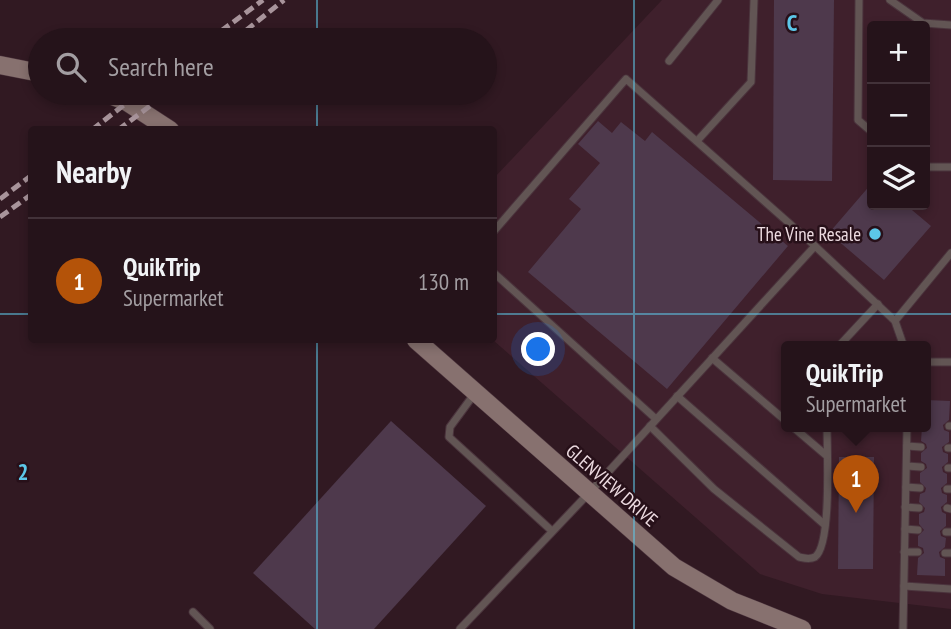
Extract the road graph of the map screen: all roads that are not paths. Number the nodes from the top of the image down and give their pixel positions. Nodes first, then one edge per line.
1 (718, 0) edge
2 (754, 0) edge
3 (859, 0) edge
4 (890, 0) edge
5 (951, 25) edge
6 (669, 61) dead end
7 (0, 65) edge
8 (28, 71) edge
9 (132, 105) edge
10 (164, 126) edge
11 (867, 128) edge
12 (697, 141) junction
13 (930, 167) edge
14 (951, 167) edge
15 (497, 227) edge
16 (816, 246) junction
17 (951, 253) edge
18 (497, 276) edge
19 (878, 304) junction
20 (895, 321) junction
21 (844, 341) edge
22 (902, 341) edge
23 (419, 343) edge
24 (712, 358) junction
25 (931, 362) edge
26 (951, 362) edge
27 (475, 393) junction
28 (677, 396) junction
29 (781, 417) edge
30 (653, 423) junction
31 (799, 432) edge
32 (827, 432) edge
33 (908, 432) edge
34 (907, 446) junction
35 (921, 447) dead end
36 (827, 456) junction
37 (906, 466) junction
38 (920, 467) dead end
39 (906, 487) junction
40 (920, 488) dead end
41 (589, 493) junction
42 (905, 507) junction
43 (919, 508) dead end
44 (825, 525) junction
45 (905, 529) junction
46 (918, 530) dead end
47 (552, 531) junction
48 (904, 552) junction
49 (918, 552) dead end
50 (904, 586) junction
51 (951, 589) edge
52 (193, 612) dead end
53 (210, 629) edge
54 (460, 629) edge
55 (802, 629) edge
56 (902, 629) edge

1 - 6 lane
2 - 12 lane
3 - 11 lane
4 - 5 lane
7 - 8 main road
9 - 10 main road
12 - 15 lane
12 - 16 lane
13 - 14 lane
16 - 19 lane
16 - 24 lane
17 - 20 lane
18 - 30 lane
19 - 20 lane
19 - 21 lane
20 - 22 lane
23 - 27 main road, GLENVIEW DRIVE
24 - 28 lane
24 - 29 lane
25 - 26 lane
27 - 41 main road, GLENVIEW DRIVE
27 - 47 lane
28 - 30 lane
28 - 44 lane
30 - 41 lane
30 - 44 lane
31 - 36 lane
32 - 36 lane
33 - 34 lane
34 - 35 lane
34 - 37 lane
36 - 44 lane
37 - 38 lane
37 - 39 lane
39 - 40 lane
39 - 42 lane
41 - 47 lane
41 - 55 main road, GLENVIEW DRIVE
42 - 43 lane
42 - 45 lane
45 - 46 lane
45 - 48 lane
47 - 54 lane
48 - 49 lane
48 - 50 lane
50 - 51 lane
50 - 56 lane
52 - 53 lane

